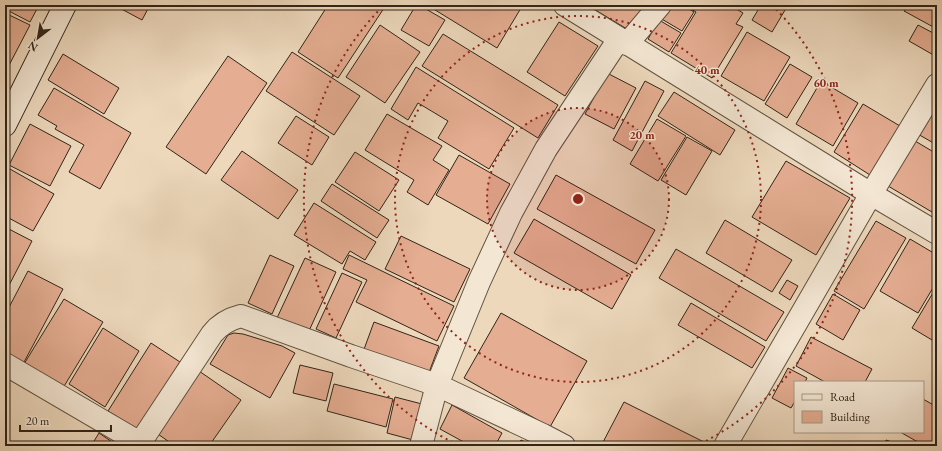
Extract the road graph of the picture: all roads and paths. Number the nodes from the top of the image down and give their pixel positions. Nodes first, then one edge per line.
1 (65, 5) edge
2 (565, 5) edge
3 (660, 5) edge
4 (623, 41) junction
5 (937, 85) edge
6 (5, 125) edge
7 (871, 194) junction
8 (937, 233) edge
9 (5, 364) edge
10 (437, 385) junction
11 (143, 444) edge
12 (421, 446) edge
13 (564, 446) edge
14 (725, 446) edge

1 - 6 street
2 - 4 street
3 - 4 street
4 - 7 street
4 - 10 street
5 - 7 street
7 - 8 street
7 - 14 street
9 - 11 street
10 - 11 street
10 - 12 street
10 - 13 street

